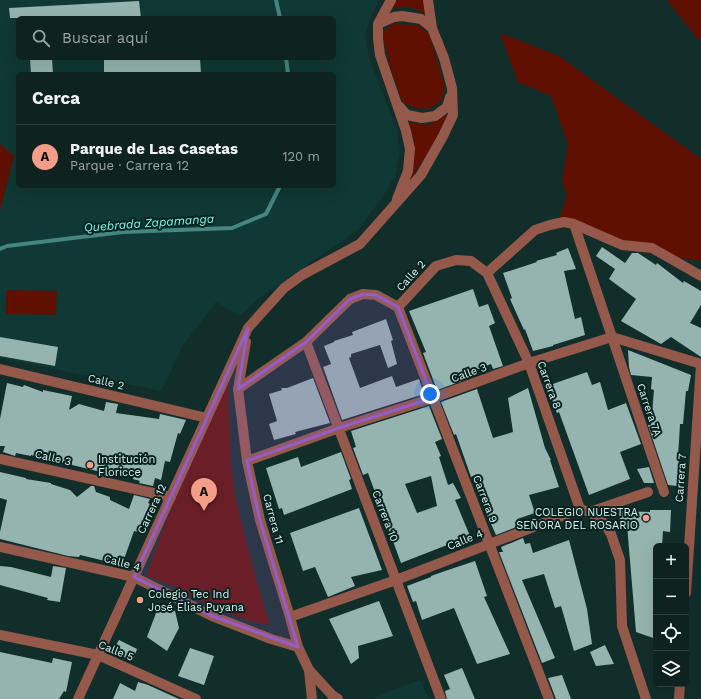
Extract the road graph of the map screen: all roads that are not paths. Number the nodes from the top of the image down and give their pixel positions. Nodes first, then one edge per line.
1 (391, 0) edge
2 (428, 0) edge
3 (378, 24) junction
4 (432, 28) junction
5 (452, 88) junction
6 (398, 104) junction
7 (395, 205) junction
8 (574, 224) junction
9 (487, 273) junction
10 (701, 276) edge
11 (398, 307) junction
12 (248, 328) junction
13 (612, 337) junction
14 (306, 342) junction
15 (529, 363) junction
16 (701, 364) edge
17 (0, 369) edge
18 (238, 389) junction
19 (433, 398) junction
20 (207, 418) junction
21 (338, 428) junction
22 (0, 459) edge
23 (247, 461) junction
24 (648, 492) dead end
25 (664, 492) dead end
26 (697, 492) edge
27 (171, 497) junction
28 (580, 508) junction
29 (590, 512) junction
30 (489, 543) junction
31 (0, 547) edge
32 (134, 577) junction
33 (688, 579) edge
34 (396, 580) junction
35 (290, 617) junction
36 (0, 635) edge
37 (298, 648) junction
38 (98, 655) junction
39 (309, 670) junction
40 (680, 687) edge
41 (78, 699) edge
42 (196, 699) edge
43 (312, 699) edge
44 (338, 699) edge
45 (441, 699) edge
46 (549, 699) edge
47 (646, 699) edge
48 (679, 699) edge

1 - 3 street
2 - 4 street, Carrera 12
3 - 4 street
3 - 6 street
4 - 5 street, Carrera 12
5 - 6 street
5 - 7 street, Carrera 12
6 - 7 street
7 - 12 street, Carrera 12
8 - 9 street
8 - 10 street
8 - 13 street
9 - 11 street, Calle 2
9 - 15 street, Carrera 8
11 - 14 street, Calle 2
11 - 19 street, Carrera 9
12 - 18 street, Carrera 11
12 - 20 street, Carrera 12
13 - 15 street, Calle 3
13 - 16 street
13 - 25 street, Carrera 7A
14 - 18 street, Calle 2
14 - 21 street, Carrera 10
15 - 19 street, Calle 3
15 - 28 street, Carrera 8
16 - 26 street, Carrera 7
17 - 20 street, Calle 2
18 - 23 street, Carrera 11
19 - 21 street, Calle 3
19 - 30 street, Carrera 9
20 - 27 street, Carrera 12
21 - 23 street, Calle 3
21 - 34 street, Carrera 10
22 - 27 street, Calle 3
23 - 35 street, Carrera 11
24 - 29 street
26 - 33 street, Carrera 7
27 - 32 street, Carrera 12
28 - 29 street
28 - 30 street, Calle 4
29 - 47 street
30 - 34 street, Calle 4
30 - 46 street, Carrera 9
31 - 32 street, Calle 4
32 - 37 street, Calle 4
32 - 38 street, Carrera 12
34 - 35 street, Calle 4
34 - 45 street, Carrera 10
35 - 37 street, Carrera 11
36 - 38 street, Calle 5
37 - 39 street, Carrera 11
38 - 41 street, Carrera 12
38 - 42 street, Calle 5
39 - 43 street
39 - 44 street, Carrera 11
40 - 48 street

